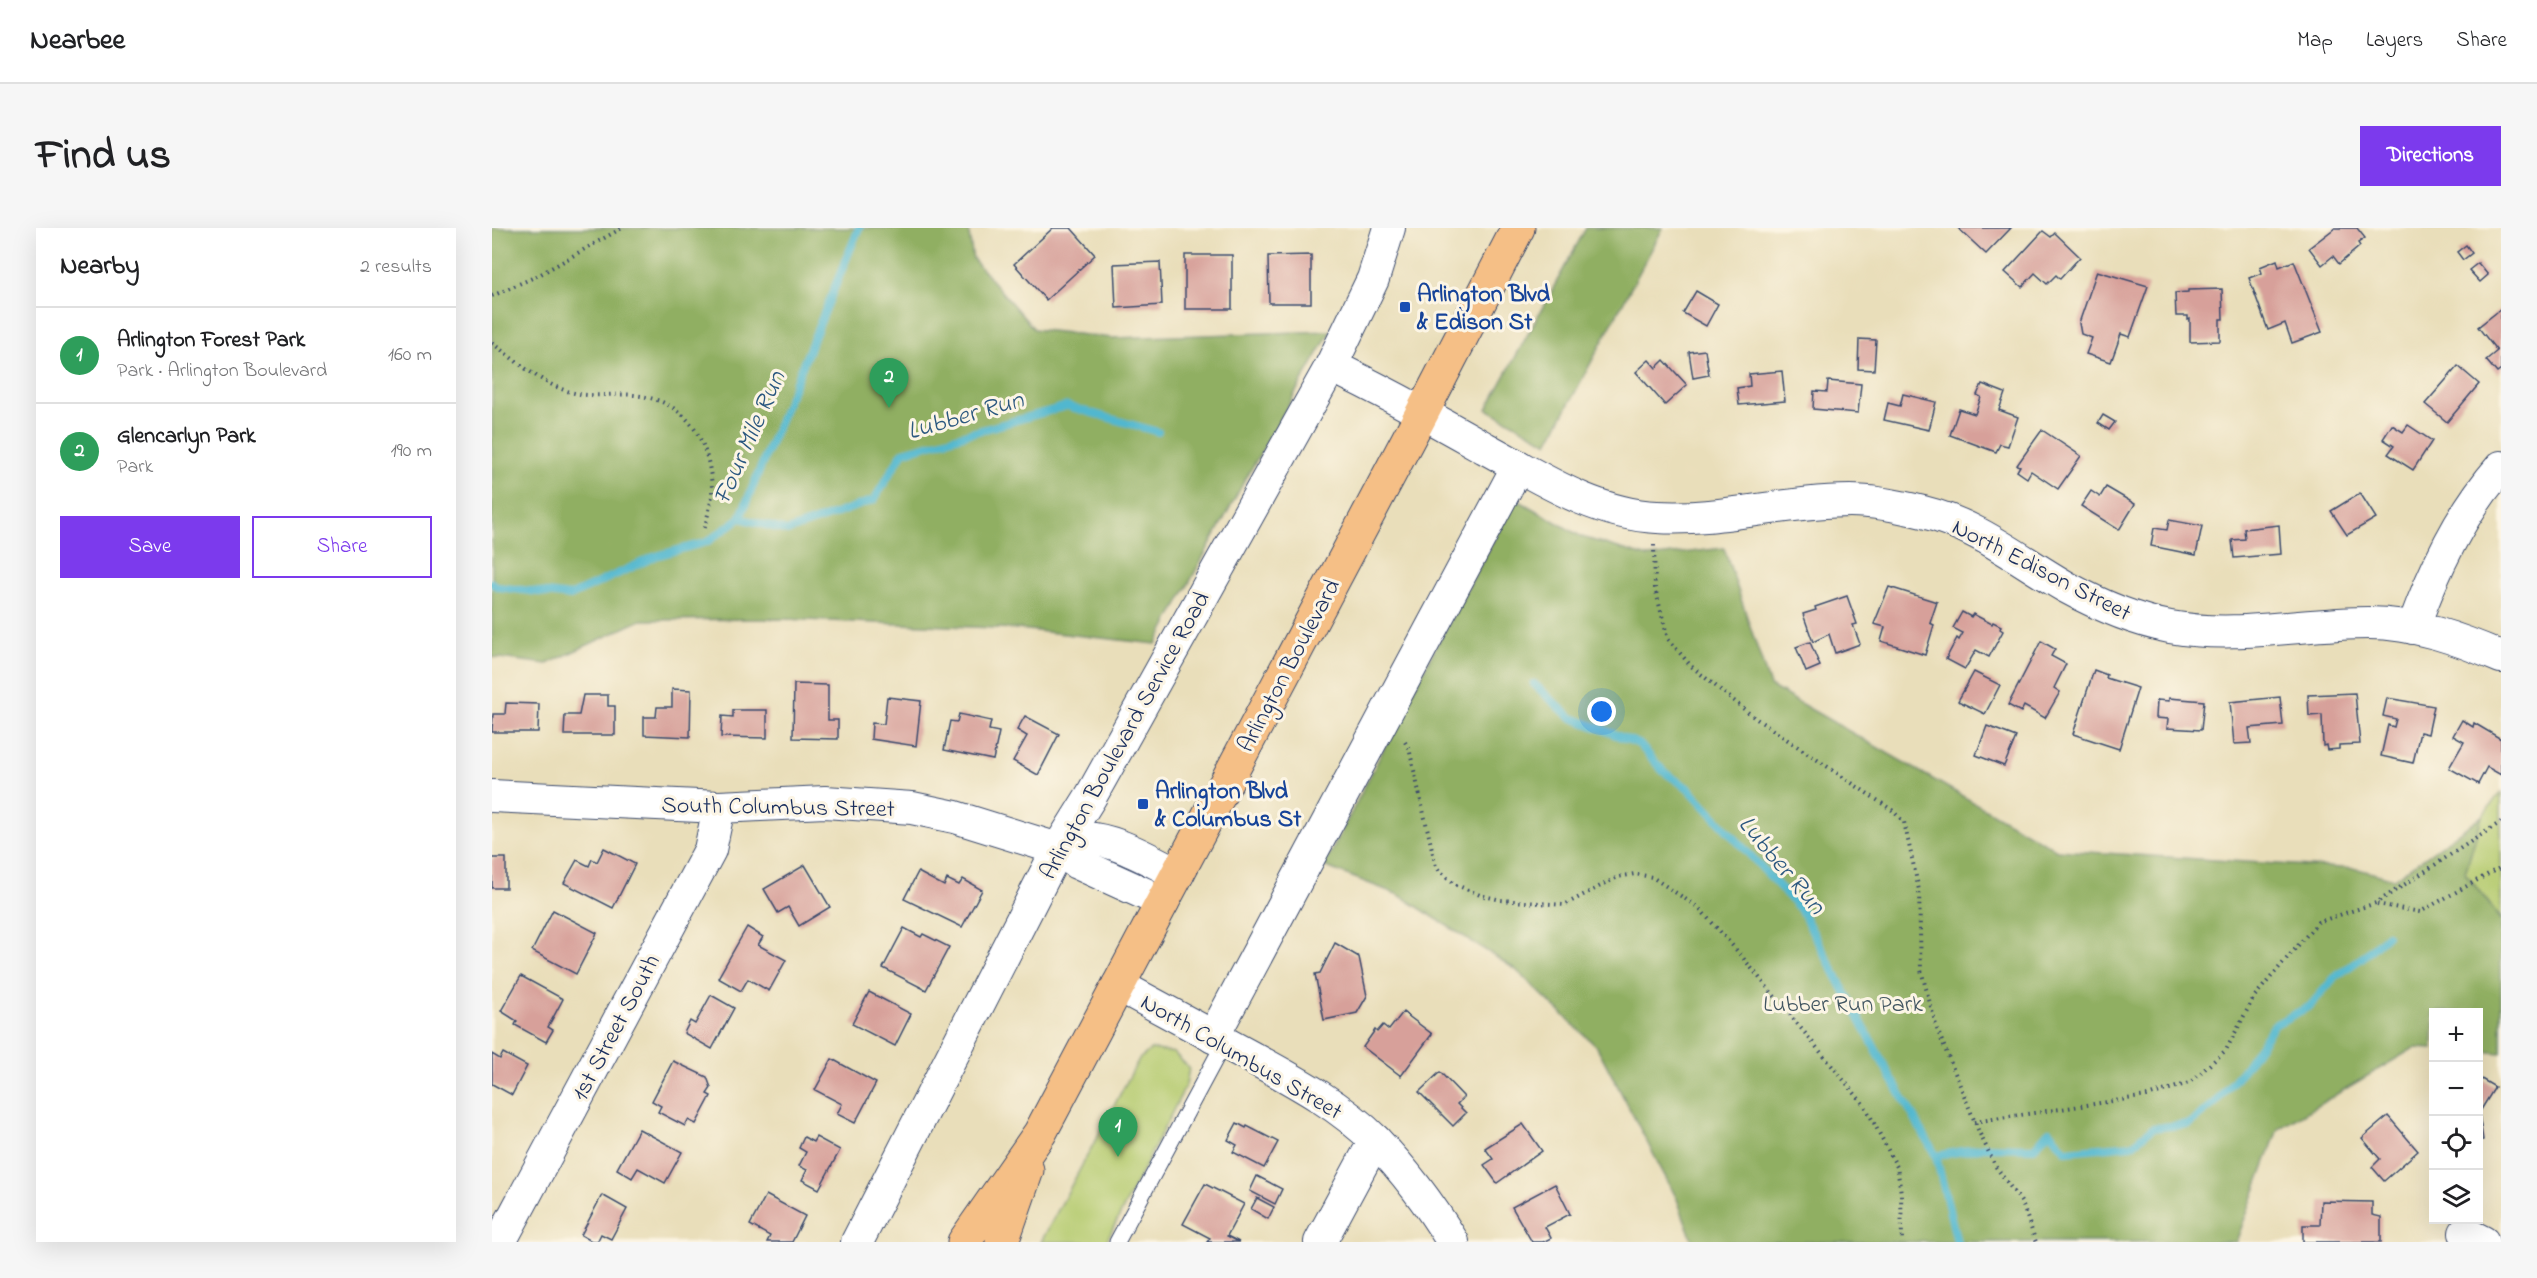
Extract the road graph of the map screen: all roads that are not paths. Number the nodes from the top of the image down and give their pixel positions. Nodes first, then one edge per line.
1 (1389, 228) edge
2 (1518, 228) edge
3 (1331, 366) junction
4 (1422, 413) junction
5 (1518, 466) junction
6 (2501, 467) edge
7 (2414, 628) junction
8 (2501, 657) edge
9 (492, 796) edge
10 (719, 807) junction
11 (1058, 849) junction
12 (1170, 888) junction
13 (1118, 985) junction
14 (1219, 1040) junction
15 (1040, 1133) junction
16 (1375, 1140) junction
17 (500, 1242) edge
18 (857, 1242) edge
19 (964, 1242) edge
20 (1002, 1242) edge
21 (1116, 1242) edge
22 (1320, 1242) edge
23 (1454, 1242) edge

1 - 3 street, Arlington Boulevard Service Road
2 - 4 highway, Arlington Boulevard
3 - 4 street, North Edison Street
3 - 11 street, Arlington Boulevard Service Road
4 - 5 street, North Edison Street
4 - 12 highway, Arlington Boulevard
5 - 7 street, North Edison Street
5 - 14 street
6 - 7 street
7 - 8 street, North Edison Street
9 - 10 street, South Columbus Street
10 - 11 street, South Columbus Street
10 - 17 street, 1st Street South
11 - 12 street, South Columbus Street
11 - 18 street, Arlington Boulevard Service Road
12 - 13 highway, Arlington Boulevard
13 - 14 street, North Columbus Street
13 - 15 highway, Arlington Boulevard
14 - 16 street, North Columbus Street
14 - 21 lane
15 - 19 highway, Arlington Boulevard
15 - 20 highway, Arlington Boulevard
16 - 22 street
16 - 23 street, North Columbus Street

